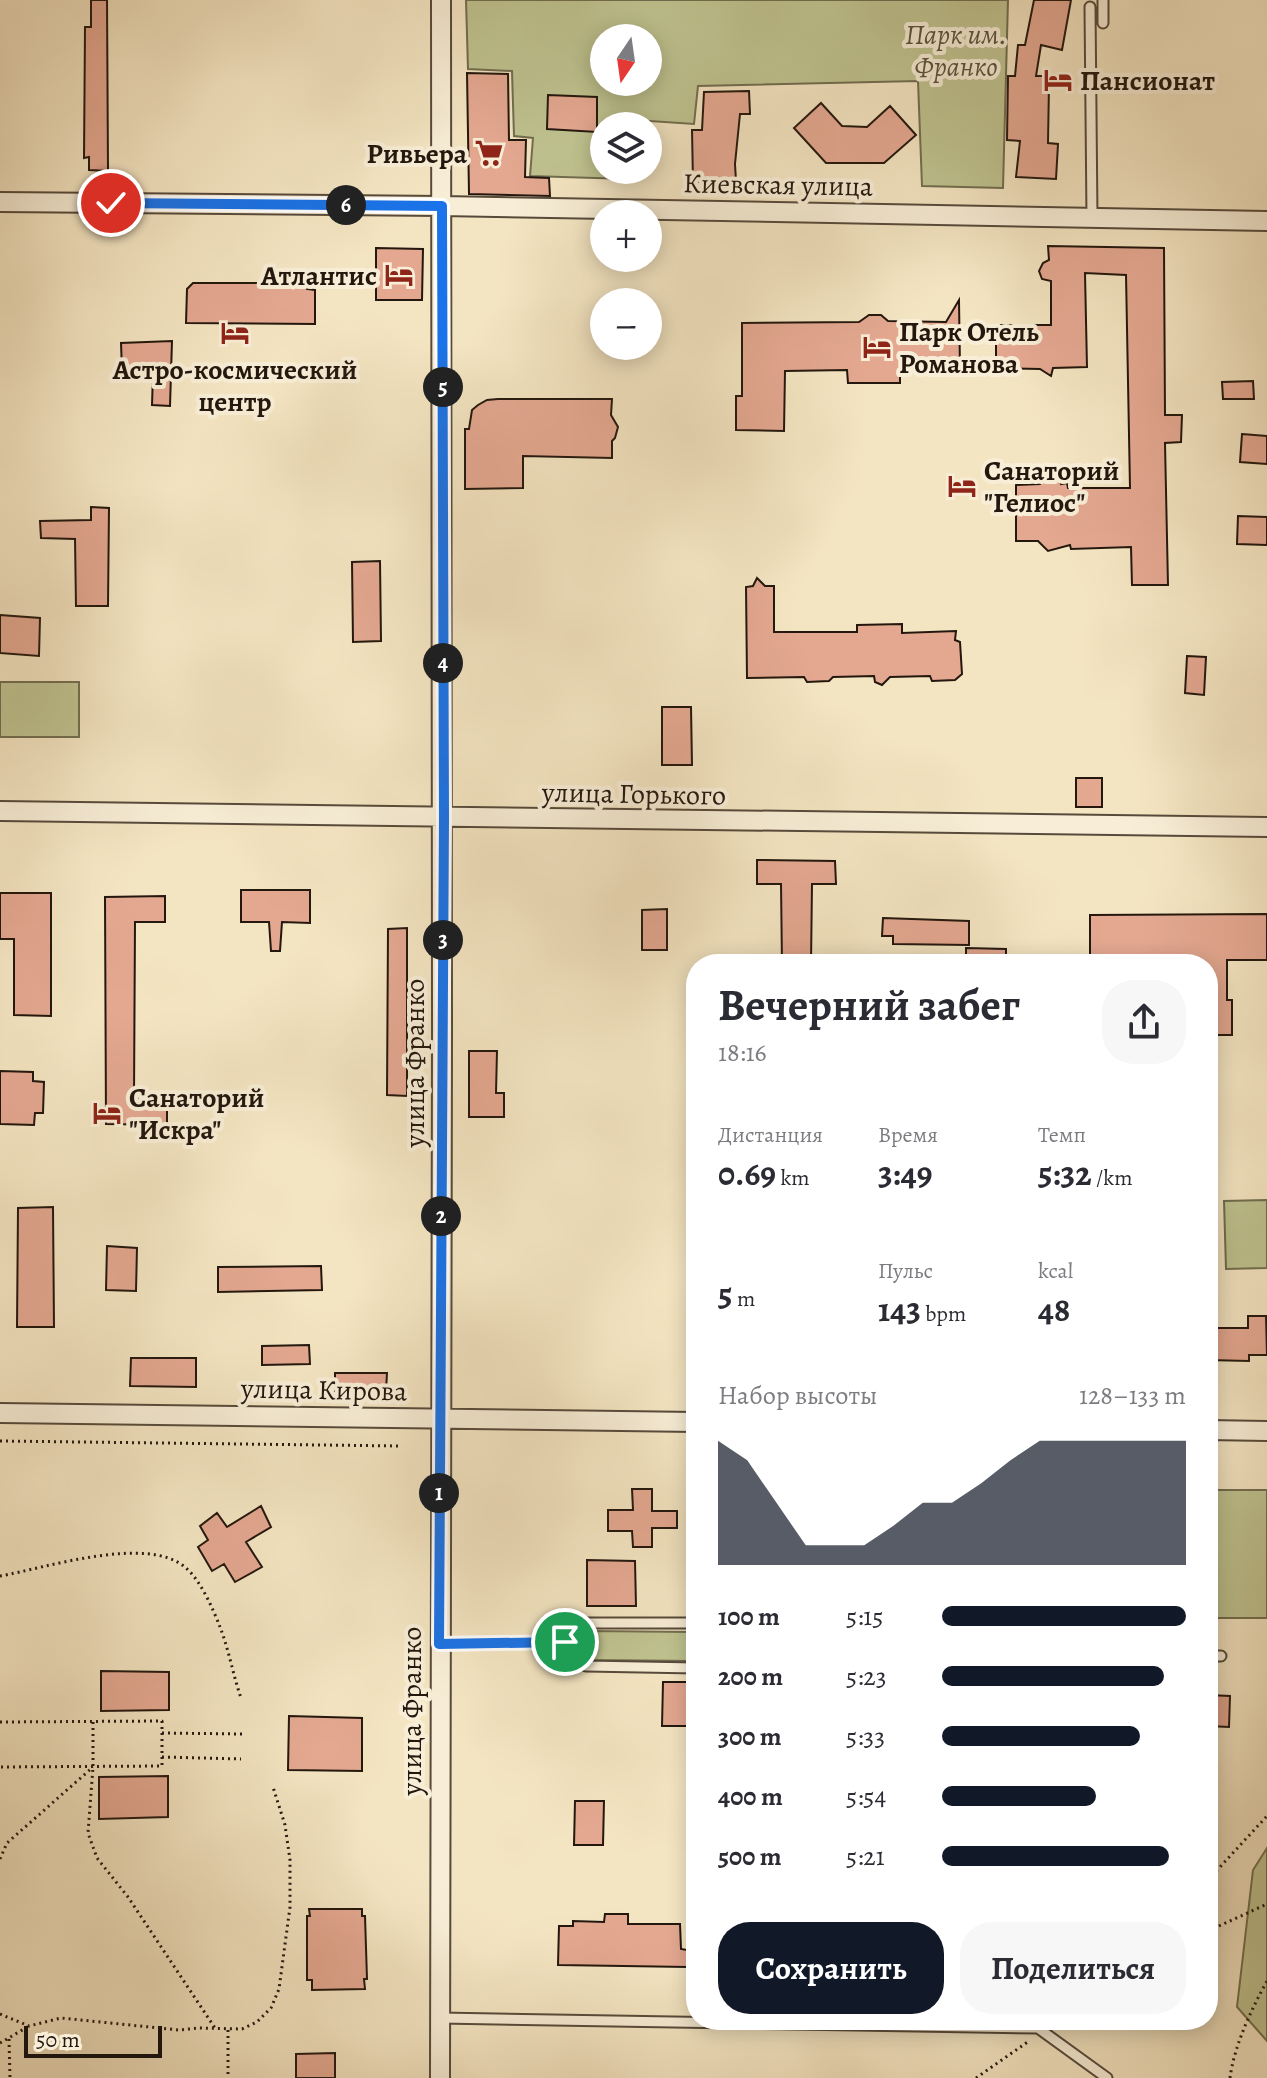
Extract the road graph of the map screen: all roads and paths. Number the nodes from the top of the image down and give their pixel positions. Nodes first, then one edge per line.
1 (441, 0) edge
2 (1103, 0) edge
3 (1090, 7) dead end
4 (1103, 23) dead end
5 (0, 202) edge
6 (442, 206) junction
7 (1092, 218) junction
8 (1267, 221) edge
9 (0, 811) edge
10 (444, 818) junction
11 (1267, 827) edge
12 (0, 1413) edge
13 (439, 1419) junction
14 (686, 1422) edge
15 (1218, 1430) edge
16 (1267, 1431) edge
17 (0, 1441) edge
18 (402, 1446) dead end
19 (0, 1576) edge
20 (686, 1623) edge
21 (565, 1642) junction
22 (439, 1644) junction
23 (686, 1668) edge
24 (241, 1698) dead end
25 (0, 1722) edge
26 (93, 1722) junction
27 (162, 1733) junction
28 (242, 1734) dead end
29 (162, 1757) junction
30 (241, 1759) dead end
31 (0, 1767) edge
32 (93, 1767) junction
33 (273, 1787) dead end
34 (1267, 1816) edge
35 (0, 1859) edge
36 (1218, 1869) edge
37 (1267, 1904) edge
38 (1218, 1926) edge
39 (1267, 1981) edge
40 (0, 2014) edge
41 (440, 2018) junction
42 (686, 2020) edge
43 (29, 2026) junction
44 (216, 2028) junction
45 (228, 2029) junction
46 (1042, 2032) joint
47 (9, 2039) junction
48 (0, 2043) edge
49 (10, 2078) edge
50 (228, 2078) edge
51 (440, 2078) edge
52 (976, 2078) edge
53 (1107, 2078) edge
54 (1230, 2078) edge

1 - 6 street, улица Франко
2 - 4 lane
3 - 7 lane
5 - 6 street, Киевская улица
6 - 7 street, Киевская улица
6 - 10 street, улица Франко
7 - 8 street, Киевская улица
9 - 10 street, улица Горького
10 - 11 street, улица Горького
10 - 13 street, улица Франко
12 - 13 street, улица Кирова
13 - 14 street, улица Кирова
13 - 22 street, улица Франко
15 - 16 street
17 - 18 path
19 - 24 path
20 - 21 lane
21 - 22 lane
21 - 23 lane
22 - 41 street, улица Франко
25 - 26 path
26 - 27 path
26 - 32 path
27 - 28 path
27 - 29 path
29 - 30 path
29 - 32 path
31 - 32 path
32 - 35 path
32 - 44 path
33 - 45 path
34 - 36 path
37 - 38 path
39 - 54 path
40 - 43 path
41 - 42 lane
41 - 51 street, улица Франко
43 - 44 path
43 - 47 path
44 - 45 path
45 - 50 path
46 - 52 path
46 - 53 lane
47 - 48 path
47 - 49 path

